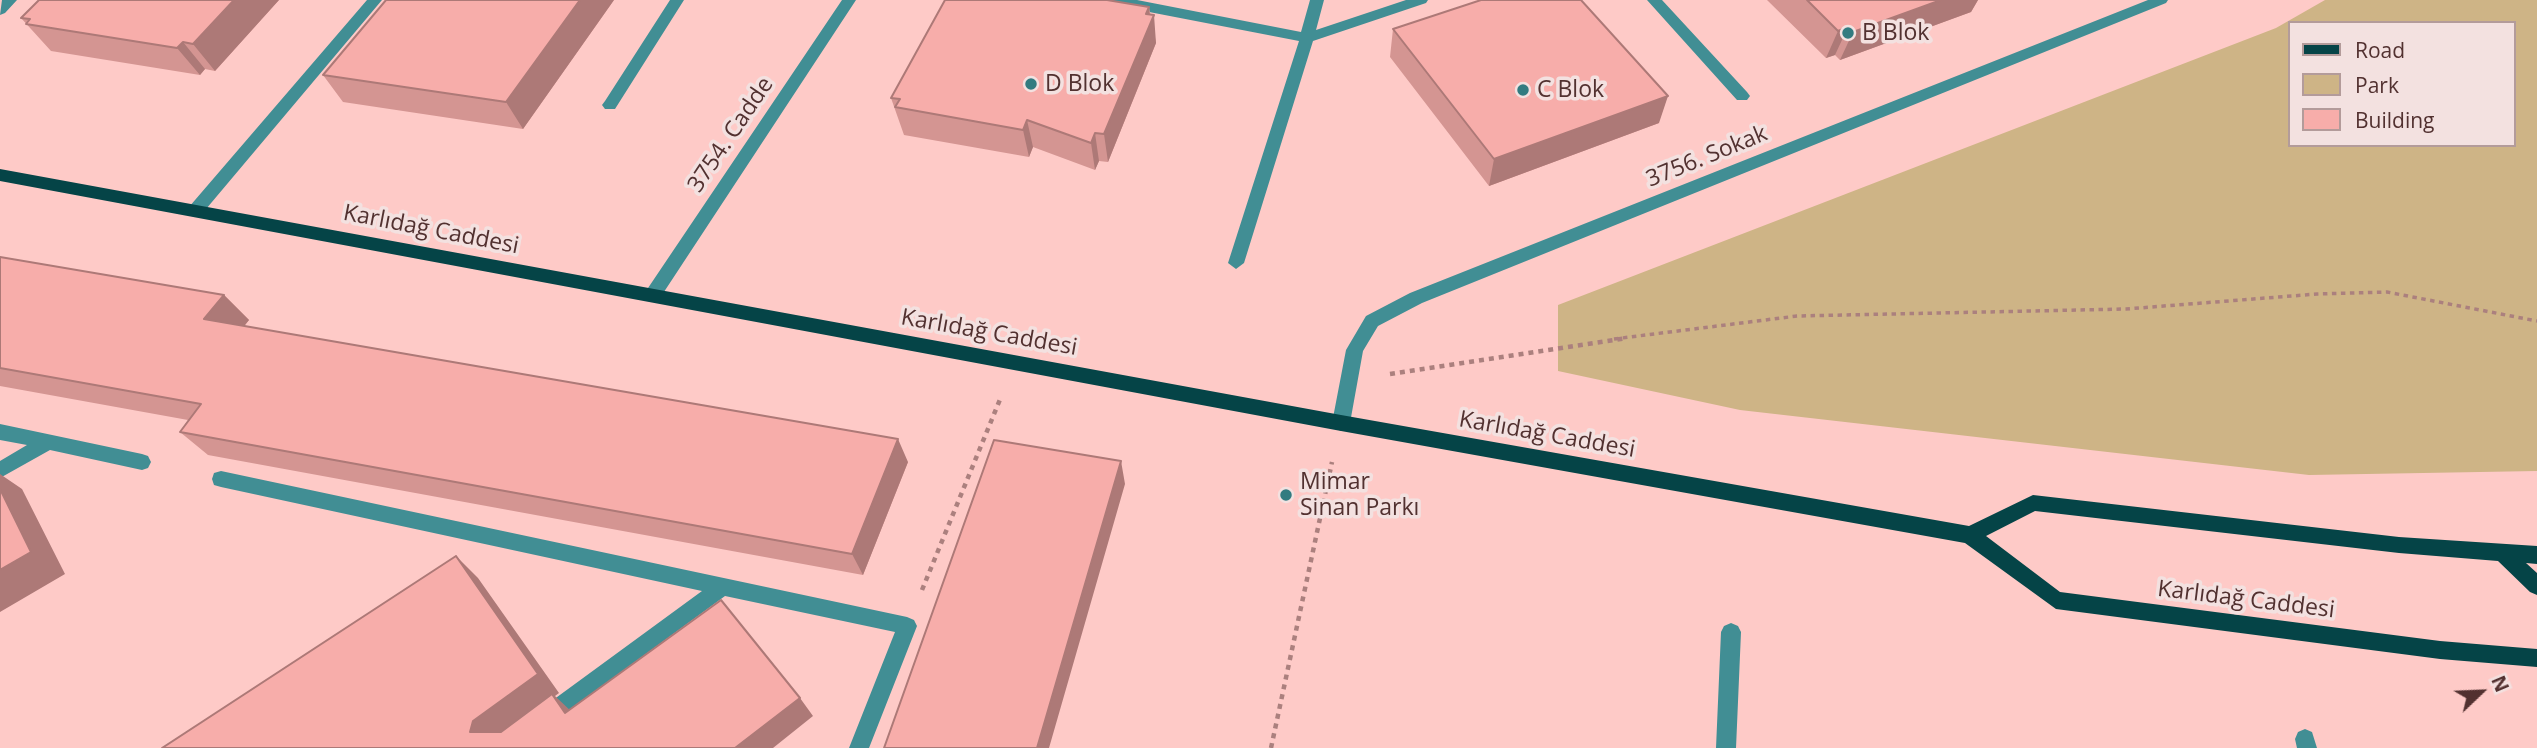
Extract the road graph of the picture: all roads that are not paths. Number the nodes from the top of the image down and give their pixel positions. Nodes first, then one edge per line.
1 (10, 0) edge
2 (375, 0) edge
3 (677, 0) edge
4 (849, 0) edge
5 (1113, 0) edge
6 (1317, 0) edge
7 (1420, 0) edge
8 (1654, 0) edge
9 (2161, 0) edge
10 (0, 10) edge
11 (1307, 38) junction
12 (1742, 96) dead end
13 (610, 105) dead end
14 (0, 175) edge
15 (195, 211) junction
16 (1236, 262) dead end
17 (652, 296) junction
18 (1341, 423) junction
19 (0, 432) edge
20 (49, 442) junction
21 (142, 462) dead end
22 (0, 470) edge
23 (221, 480) dead end
24 (1970, 535) junction
25 (2503, 553) junction
26 (2537, 555) edge
27 (2537, 586) edge
28 (722, 587) junction
29 (1731, 632) dead end
30 (2537, 657) edge
31 (527, 732) edge
32 (859, 748) edge
33 (1726, 748) edge

1 - 10 street
2 - 15 street
3 - 13 street
4 - 17 street, 3754. Cadde
5 - 11 street
6 - 11 street
7 - 11 street
8 - 12 street
9 - 18 street, 3756. Sokak
11 - 16 street
14 - 15 main road, Karlıdağ Caddesi
15 - 17 main road, Karlıdağ Caddesi
17 - 18 main road, Karlıdağ Caddesi
18 - 24 main road, Karlıdağ Caddesi
19 - 20 street
20 - 21 street
20 - 22 street
23 - 28 street
24 - 25 main road
24 - 30 main road, Karlıdağ Caddesi
25 - 26 main road
25 - 27 main road
28 - 31 street
28 - 32 street
29 - 33 street

